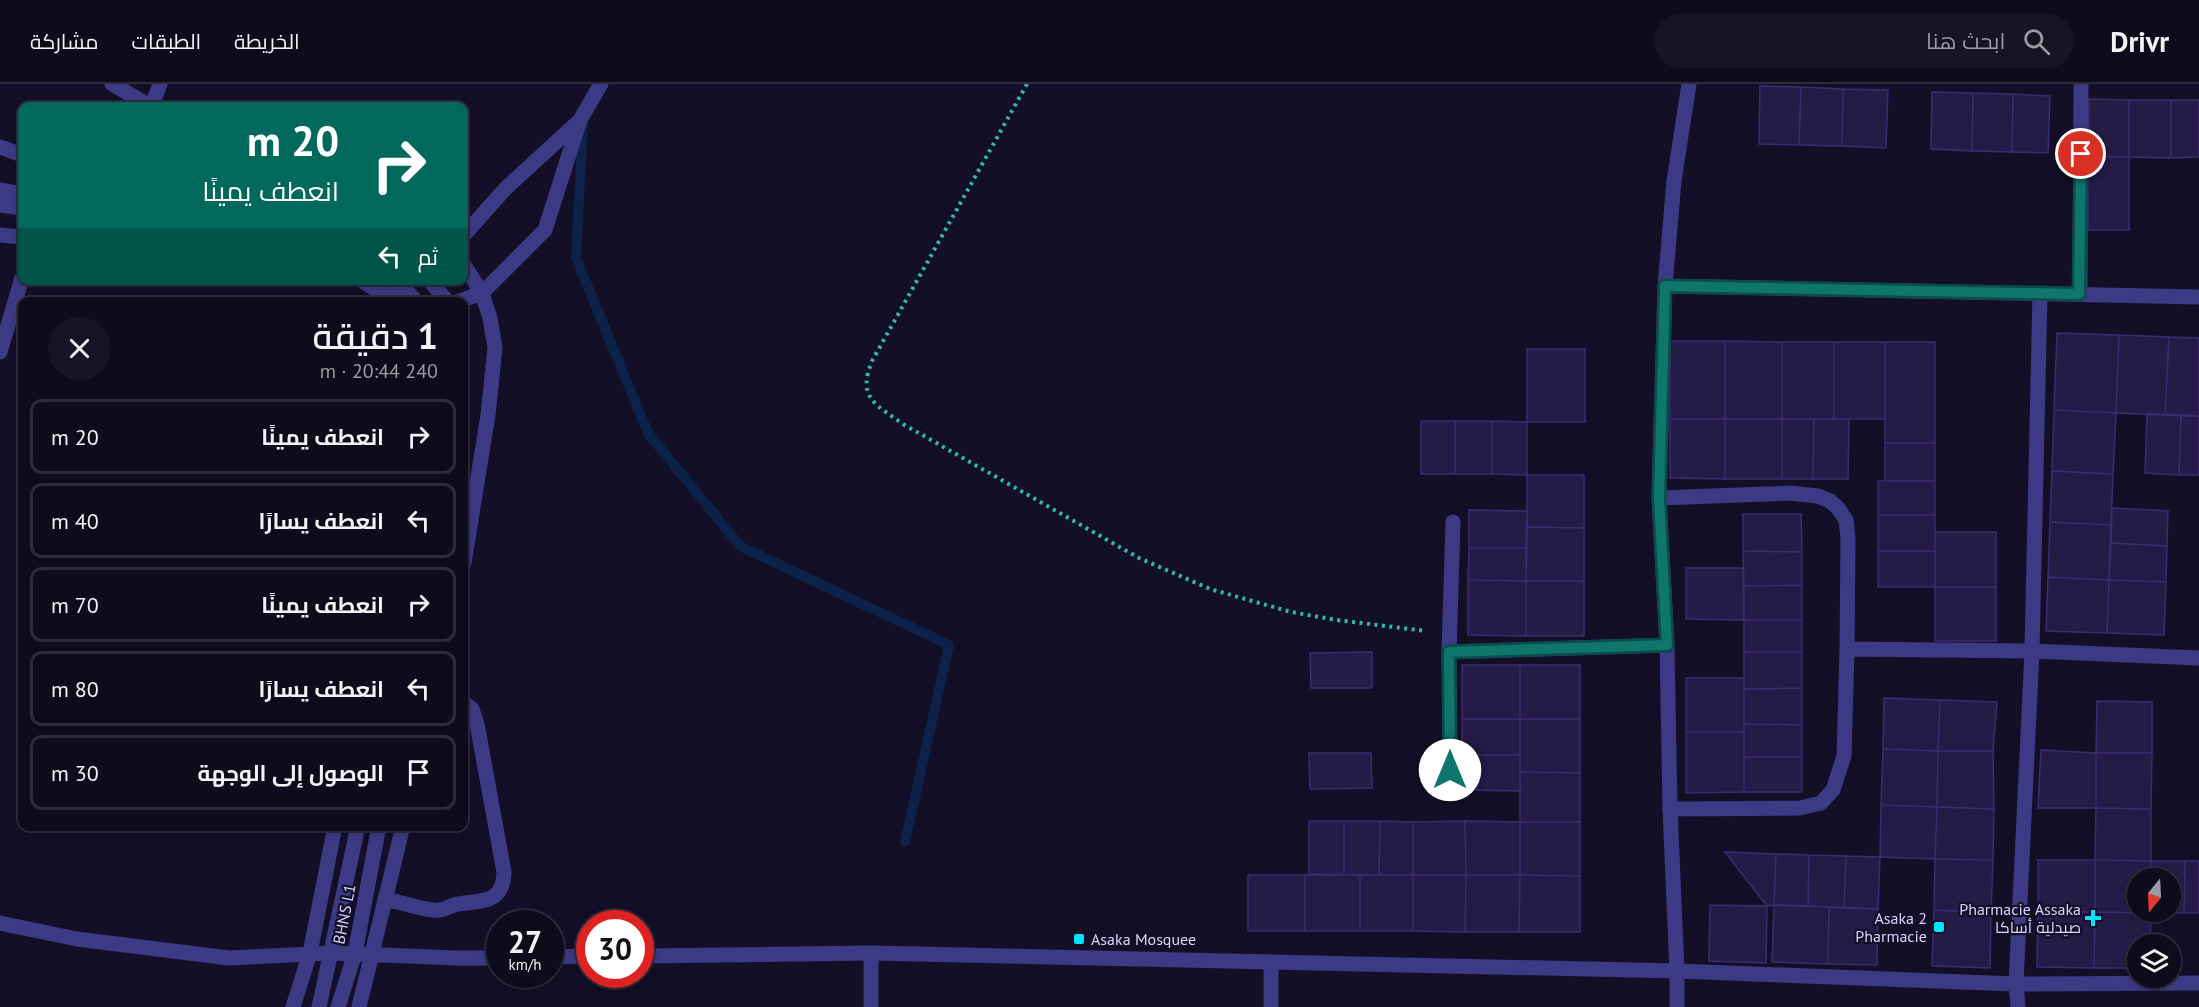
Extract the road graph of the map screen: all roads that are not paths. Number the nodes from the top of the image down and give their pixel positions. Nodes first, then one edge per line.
1 (112, 84) edge
2 (160, 84) edge
3 (601, 84) edge
4 (1689, 84) edge
5 (2081, 84) edge
6 (144, 102) edge
7 (153, 102) edge
8 (580, 120) junction
9 (0, 147) edge
10 (18, 154) edge
11 (0, 190) edge
12 (18, 193) edge
13 (0, 205) edge
14 (18, 207) edge
15 (468, 231) edge
16 (0, 235) edge
17 (18, 237) edge
18 (468, 271) edge
19 (20, 285) edge
20 (368, 285) edge
21 (403, 285) edge
22 (433, 285) edge
23 (1665, 286) junction
24 (482, 293) junction
25 (2040, 293) junction
26 (2079, 294) junction
27 (386, 297) edge
28 (413, 297) edge
29 (444, 297) edge
30 (2199, 297) edge
31 (468, 298) edge
32 (0, 352) edge
33 (1659, 498) junction
34 (1453, 522) dead end
35 (468, 537) edge
36 (1667, 645) junction
37 (1847, 649) junction
38 (2032, 651) junction
39 (1449, 652) junction
40 (2199, 658) edge
41 (468, 706) edge
42 (1450, 770) dead end
43 (1670, 809) junction
44 (334, 831) edge
45 (357, 831) edge
46 (379, 831) edge
47 (402, 831) edge
48 (385, 899) junction
49 (0, 923) edge
50 (332, 952) junction
51 (310, 953) junction
52 (355, 953) junction
53 (371, 953) junction
54 (871, 953) junction
55 (654, 956) edge
56 (486, 958) edge
57 (1271, 963) junction
58 (1677, 970) junction
59 (2199, 983) edge
60 (2016, 984) junction
61 (293, 1007) edge
62 (319, 1007) edge
63 (339, 1007) edge
64 (359, 1007) edge
65 (872, 1007) edge
66 (1271, 1007) edge
67 (1677, 1007) edge
68 (2018, 1007) edge

1 - 6 street
2 - 7 street
3 - 8 street
4 - 23 street
5 - 26 street
8 - 15 street
8 - 24 street
9 - 10 street
11 - 12 street
13 - 14 street
16 - 17 street
18 - 24 street
19 - 32 street
20 - 27 street
21 - 28 street
22 - 29 street
23 - 25 street
23 - 33 street
24 - 31 street
24 - 35 street
25 - 26 street
25 - 38 street
26 - 30 street
33 - 36 street
33 - 37 street
34 - 39 street
36 - 39 street
36 - 43 street
37 - 38 street
37 - 43 street
38 - 40 street
38 - 60 street
39 - 42 street
41 - 48 street
43 - 58 street
44 - 51 street
45 - 50 street, BHNS L1
46 - 52 street, BHNS L1
47 - 48 street
48 - 53 street
49 - 51 street
50 - 51 street
50 - 52 street
50 - 62 street, BHNS L1
51 - 61 street
52 - 53 street
52 - 63 street, BHNS L1
53 - 56 street
53 - 64 street
54 - 55 street
54 - 57 street
54 - 65 street
57 - 58 street
57 - 66 street
58 - 60 street
58 - 67 street
59 - 60 street
60 - 68 street

